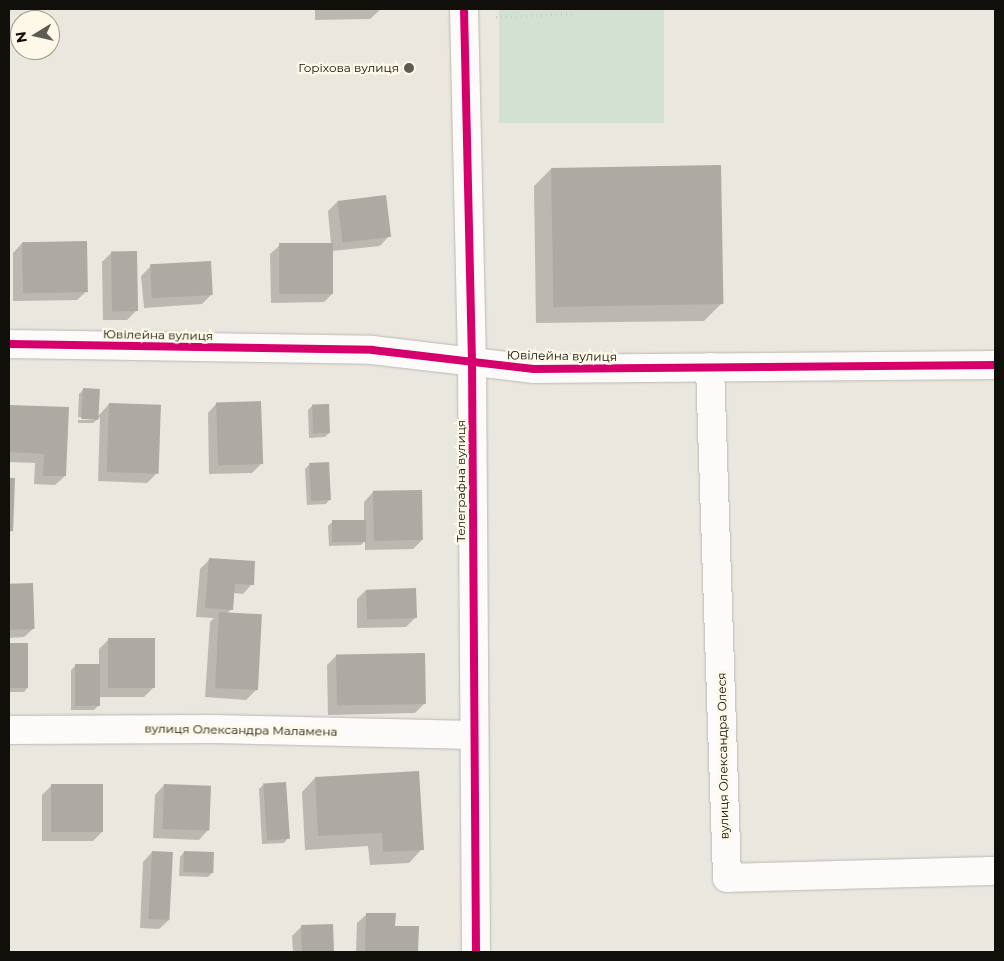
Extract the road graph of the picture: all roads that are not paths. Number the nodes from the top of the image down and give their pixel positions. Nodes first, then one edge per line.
1 (464, 9) edge
2 (9, 344) edge
3 (472, 363) junction
4 (995, 365) edge
5 (710, 367) junction
6 (9, 730) edge
7 (474, 735) junction
8 (995, 871) edge
9 (476, 952) edge

1 - 3 street, Телеграфна вулиця
2 - 3 street, Ювілейна вулиця
3 - 5 street, Ювілейна вулиця
3 - 7 street, Телеграфна вулиця
4 - 5 street, Ювілейна вулиця
5 - 8 street, вулиця Олександра Олеся
6 - 7 street, вулиця Олександра Маламена
7 - 9 street, Телеграфна вулиця

